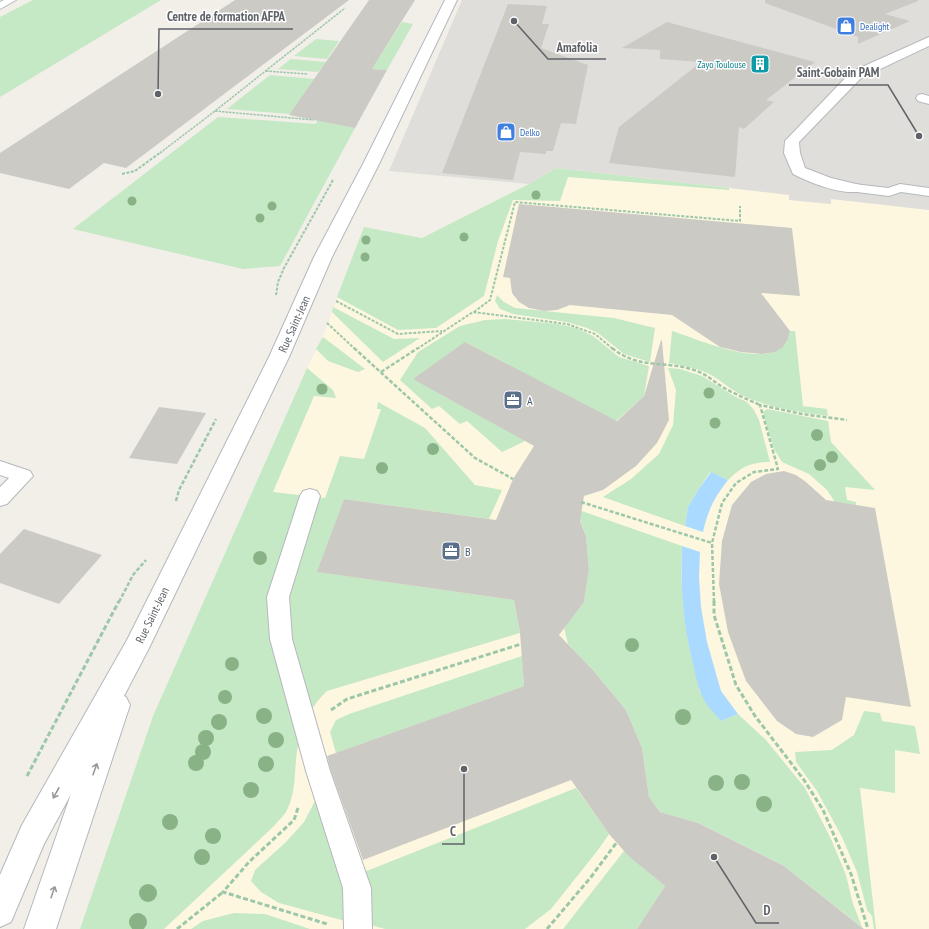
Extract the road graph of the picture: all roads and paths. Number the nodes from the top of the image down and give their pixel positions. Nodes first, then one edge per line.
1 (11, 0) edge
2 (452, 0) edge
3 (0, 6) edge
4 (346, 8) dead end
5 (929, 41) edge
6 (266, 71) junction
7 (308, 74) dead end
8 (215, 111) junction
9 (314, 120) dead end
10 (122, 174) dead end
11 (854, 188) joint
12 (929, 192) edge
13 (740, 206) dead end
14 (336, 301) dead end
15 (473, 312) junction
16 (327, 323) dead end
17 (442, 331) junction
18 (381, 372) junction
19 (760, 405) junction
20 (220, 413) dead end
21 (847, 420) dead end
22 (0, 468) edge
23 (513, 479) dead end
24 (310, 496) dead end
25 (0, 499) edge
26 (581, 502) dead end
27 (175, 505) dead end
28 (712, 543) junction
29 (150, 555) dead end
30 (136, 648) junction
31 (24, 783) dead end
32 (617, 842) dead end
33 (223, 892) dead end
34 (0, 911) edge
35 (40, 929) edge
36 (177, 929) edge
37 (358, 929) edge
38 (547, 929) edge
39 (868, 929) edge

1 - 3 lane
2 - 30 street, Rue Saint-Jean
4 - 6 path
5 - 11 street
6 - 7 path
6 - 8 path
8 - 9 path
8 - 10 path
11 - 12 lane
13 - 15 path
14 - 17 path
15 - 17 path
15 - 19 path
16 - 18 path
17 - 18 path
18 - 23 path
19 - 21 path
19 - 28 path
20 - 27 path
22 - 25 lane
24 - 37 lane
26 - 28 path
28 - 39 path
29 - 31 path
30 -> 34 street, Rue Saint-Jean
35 -> 30 street, Rue Saint-Jean
32 - 38 path
33 - 36 path

